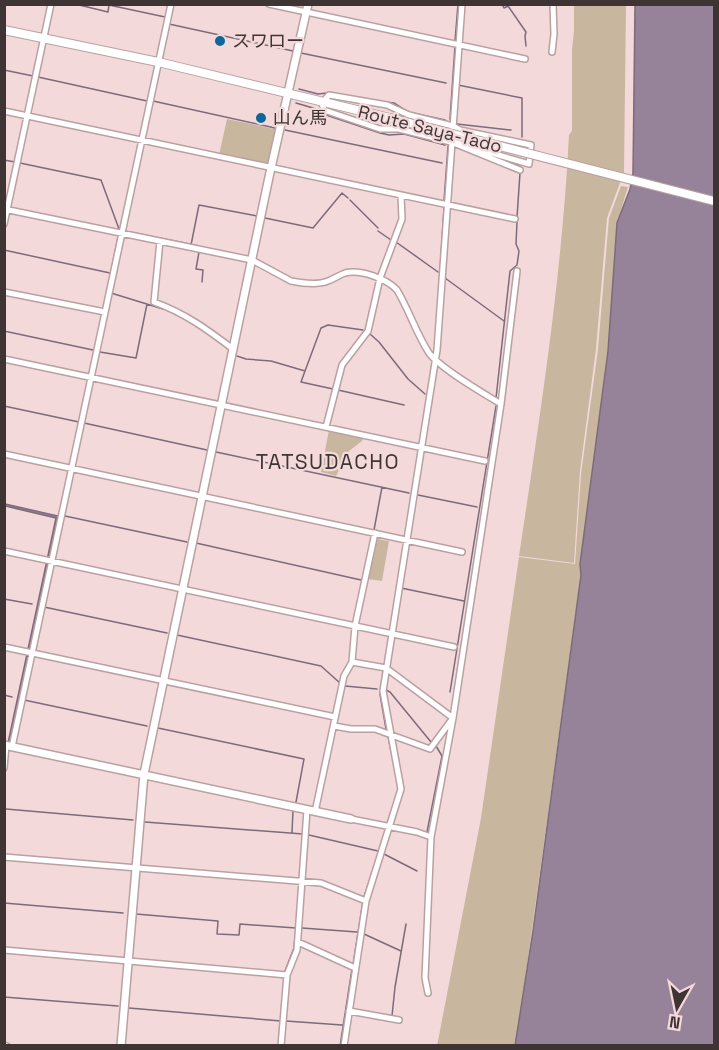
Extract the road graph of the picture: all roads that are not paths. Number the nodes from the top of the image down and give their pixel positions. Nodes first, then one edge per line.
1 (51, 4) edge
2 (171, 4) edge
3 (268, 4) edge
4 (462, 4) edge
5 (553, 4) edge
6 (307, 8) edge
7 (4, 30) edge
8 (44, 38) junction
9 (459, 45) junction
10 (552, 52) dead end
11 (525, 59) dead end
12 (158, 62) junction
13 (288, 93) junction
14 (322, 103) junction
15 (4, 111) edge
16 (28, 116) junction
17 (453, 126) junction
18 (141, 140) junction
19 (451, 141) junction
20 (271, 168) junction
21 (520, 170) dead end
22 (401, 195) junction
23 (714, 201) edge
24 (447, 205) junction
25 (6, 209) edge
26 (515, 219) dead end
27 (4, 224) edge
28 (122, 234) junction
29 (160, 242) junction
30 (252, 260) junction
31 (517, 272) dead end
32 (380, 278) junction
33 (4, 291) edge
34 (105, 312) junction
35 (233, 349) junction
36 (4, 358) edge
37 (435, 360) junction
38 (91, 377) junction
39 (222, 404) junction
40 (501, 404) junction
41 (326, 427) junction
42 (423, 447) junction
43 (4, 454) edge
44 (485, 461) dead end
45 (71, 468) junction
46 (202, 496) junction
47 (375, 533) junction
48 (407, 540) junction
49 (4, 551) edge
50 (462, 552) dead end
51 (49, 560) junction
52 (182, 590) junction
53 (355, 626) junction
54 (392, 633) junction
55 (4, 647) edge
56 (454, 647) dead end
57 (29, 652) junction
58 (352, 662) junction
59 (386, 668) junction
60 (163, 681) junction
61 (335, 717) junction
62 (453, 718) junction
63 (334, 726) junction
64 (390, 734) junction
65 (7, 746) edge
66 (4, 768) edge
67 (144, 774) junction
68 (307, 810) junction
69 (315, 812) junction
70 (351, 819) joint
71 (389, 827) junction
72 (431, 837) junction
73 (4, 856) edge
74 (136, 868) junction
75 (302, 881) junction
76 (364, 900) junction
77 (298, 942) junction
78 (4, 950) edge
79 (128, 961) junction
80 (353, 967) junction
81 (287, 975) junction
82 (428, 993) dead end
83 (349, 1011) junction
84 (399, 1020) dead end
85 (121, 1046) edge
86 (281, 1046) edge
87 (344, 1046) edge

1 - 8 street
2 - 12 street
3 - 6 street
4 - 9 street
5 - 10 street
6 - 9 street
6 - 13 street
7 - 8 main road, Route Saya-Tado
8 - 12 main road, Route Saya-Tado
8 - 16 street
9 - 11 street
9 - 17 street
12 - 13 main road, Route Saya-Tado
12 - 18 street
13 - 14 main road, Route Saya-Tado
13 - 20 street
14 - 17 street
14 - 19 street
14 - 23 main road, Route Saya-Tado, bridge
15 - 16 street
16 - 18 street
16 - 25 street
17 - 19 street
17 - 19 street
18 - 20 street
18 - 28 street
19 - 21 street
19 - 24 street
20 - 22 street
20 - 30 street
22 - 24 street
22 - 32 street
24 - 26 street
24 - 37 street
25 - 27 street
25 - 28 street
28 - 29 street
28 - 34 street
29 - 30 street
29 - 35 street
30 - 32 street
30 - 35 street
31 - 40 street
32 - 37 street
32 - 41 street
33 - 34 street
34 - 38 street
35 - 39 street
36 - 38 street
37 - 40 street
37 - 42 street
38 - 39 street
38 - 45 street
39 - 41 street
39 - 46 street
40 - 62 street
41 - 42 street
42 - 44 street
42 - 48 street
43 - 45 street
45 - 46 street
45 - 51 street
46 - 47 street
46 - 52 street
47 - 48 street
47 - 53 street
48 - 50 street
48 - 54 street
49 - 51 street
51 - 52 street
51 - 57 street
52 - 53 street
52 - 60 street
53 - 54 street
53 - 58 street
54 - 56 street
54 - 59 street
55 - 57 street
57 - 60 street
57 - 65 street
58 - 59 street
58 - 61 street
59 - 62 street
59 - 64 street
60 - 61 street
60 - 67 street
61 - 63 street
62 - 64 street
62 - 72 street
63 - 64 street
63 - 69 street
64 - 71 street
65 - 66 street
65 - 67 street
67 - 68 street
67 - 74 street
68 - 69 street
68 - 75 street
69 - 70 street
70 - 71 street
71 - 72 street
71 - 76 street
72 - 82 street
73 - 74 street
74 - 75 street
74 - 79 street
75 - 76 street
75 - 77 street
76 - 80 street
77 - 80 street
77 - 81 street
78 - 79 street
79 - 81 street
79 - 85 street
80 - 83 street
81 - 86 street
83 - 84 street
83 - 87 street

